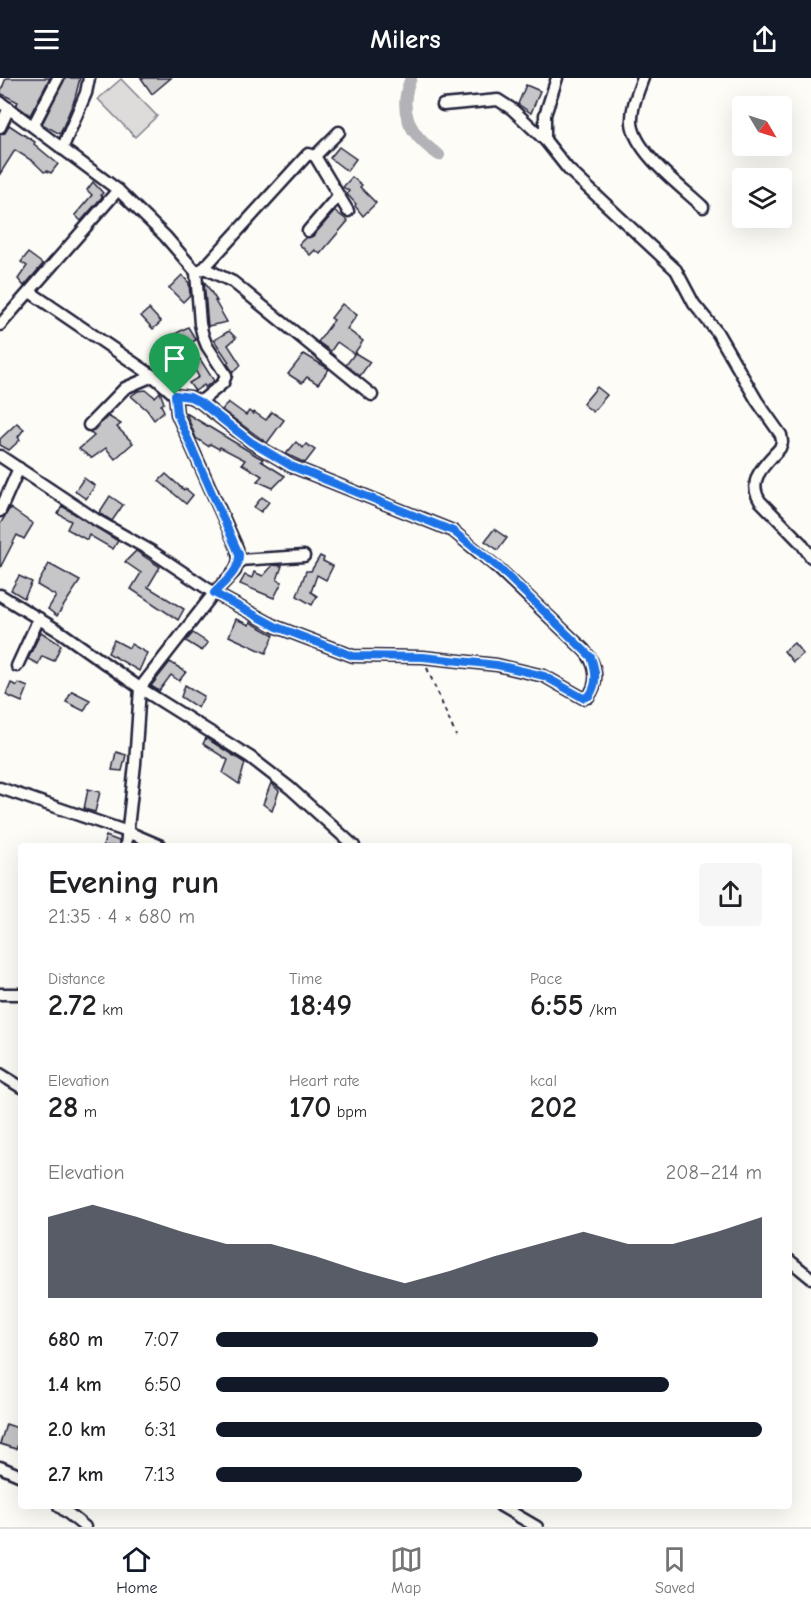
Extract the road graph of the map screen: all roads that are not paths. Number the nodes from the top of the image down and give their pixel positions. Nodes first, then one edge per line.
1 (58, 78) edge
2 (89, 78) edge
3 (557, 78) edge
4 (643, 78) edge
5 (5, 105) edge
6 (443, 105) dead end
7 (33, 126) junction
8 (0, 127) edge
9 (339, 132) dead end
10 (544, 140) junction
11 (62, 149) junction
12 (315, 156) junction
13 (118, 190) junction
14 (338, 196) junction
15 (703, 207) dead end
16 (348, 212) dead end
17 (308, 231) dead end
18 (200, 270) junction
19 (30, 292) junction
20 (0, 325) edge
21 (153, 376) junction
22 (175, 395) junction
23 (372, 395) dead end
24 (200, 402) junction
25 (89, 425) dead end
26 (0, 456) edge
27 (19, 468) junction
28 (0, 511) edge
29 (304, 556) dead end
30 (811, 557) edge
31 (240, 560) junction
32 (214, 593) junction
33 (0, 595) edge
34 (39, 618) junction
35 (17, 666) dead end
36 (140, 688) junction
37 (0, 788) edge
38 (128, 832) junction
39 (126, 843) edge
40 (154, 843) edge
41 (351, 843) edge
42 (0, 994) edge
43 (18, 994) edge
44 (0, 1074) edge
45 (18, 1085) edge
46 (792, 1262) edge
47 (811, 1278) edge
48 (0, 1467) edge
49 (18, 1475) edge
50 (63, 1509) edge
51 (506, 1509) edge
52 (84, 1527) edge
53 (537, 1527) edge

1 - 7 street
2 - 11 street
3 - 10 street
4 - 15 street
5 - 7 street
5 - 8 street
6 - 10 street
7 - 11 street
9 - 12 street
10 - 30 street
11 - 13 street
12 - 14 street
12 - 18 street
13 - 18 street
13 - 19 street
14 - 16 street
14 - 17 street
18 - 23 street
18 - 24 street
19 - 20 street
19 - 21 street
21 - 22 street
21 - 25 street
22 - 24 street
22 - 31 street
24 - 32 street
26 - 27 street
27 - 28 street
27 - 32 street
29 - 31 street
31 - 32 street
32 - 36 street
33 - 34 street
34 - 35 street
34 - 36 street
36 - 38 street
36 - 41 street
37 - 38 street
38 - 39 street
38 - 40 street
42 - 43 street
44 - 45 street
46 - 47 street
48 - 49 street
50 - 52 street
51 - 53 street

